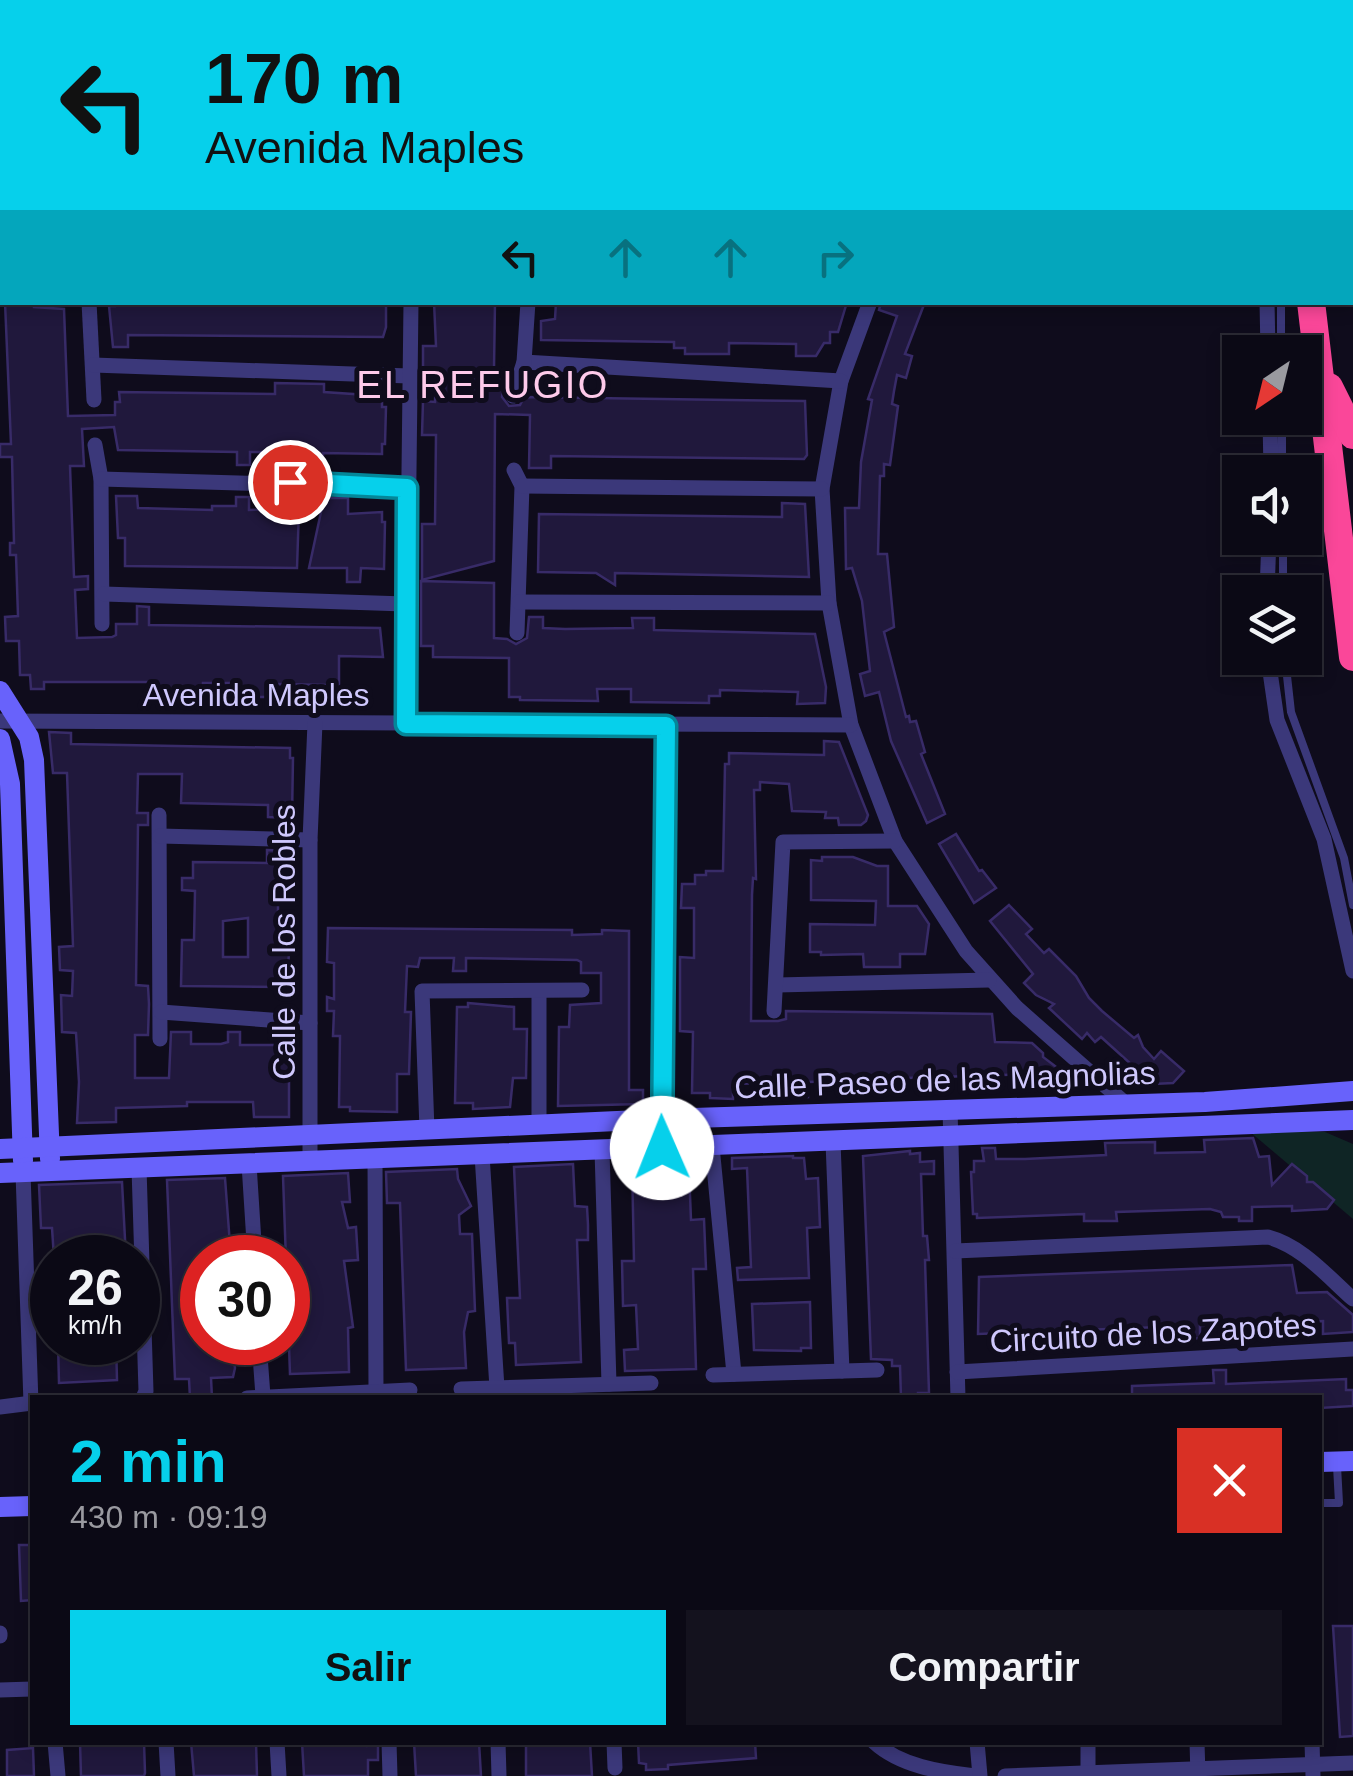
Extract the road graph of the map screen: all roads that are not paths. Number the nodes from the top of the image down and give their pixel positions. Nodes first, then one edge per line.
1 (89, 305) edge
2 (411, 305) edge
3 (528, 305) edge
4 (869, 305) edge
5 (1266, 305) edge
6 (1281, 305) edge
7 (1310, 305) edge
8 (1267, 335) edge
9 (1281, 335) edge
10 (1314, 335) edge
11 (524, 362) junction
12 (93, 365) junction
13 (1322, 371) edge
14 (409, 376) junction
15 (841, 380) junction
16 (1322, 394) edge
17 (513, 396) dead end
18 (94, 400) dead end
19 (1353, 434) edge
20 (96, 445) dead end
21 (514, 470) dead end
22 (101, 479) junction
23 (522, 486) junction
24 (407, 488) junction
25 (822, 489) junction
26 (104, 594) junction
27 (519, 602) junction
28 (405, 604) junction
29 (829, 604) junction
30 (1350, 611) edge
31 (102, 624) dead end
32 (517, 634) dead end
33 (1353, 657) edge
34 (1270, 675) edge
35 (1287, 675) edge
36 (0, 691) edge
37 (10, 721) edge
38 (315, 723) junction
39 (406, 724) junction
40 (851, 725) junction
41 (666, 726) junction
42 (0, 739) edge
43 (159, 815) dead end
44 (160, 836) junction
45 (310, 840) junction
46 (896, 841) junction
47 (1353, 904) edge
48 (1353, 972) edge
49 (989, 980) junction
50 (777, 984) junction
51 (539, 990) junction
52 (582, 990) dead end
53 (774, 1010) dead end
54 (160, 1012) junction
55 (310, 1023) junction
56 (160, 1040) dead end
57 (1353, 1091) edge
58 (1205, 1102) junction
59 (1126, 1104) junction
60 (950, 1108) junction
61 (661, 1119) junction
62 (1328, 1120) junction
63 (1353, 1120) edge
64 (538, 1124) junction
65 (1208, 1127) junction
66 (428, 1130) junction
67 (1353, 1130) edge
68 (310, 1136) junction
69 (951, 1136) junction
70 (833, 1142) junction
71 (712, 1146) junction
72 (49, 1147) junction
73 (22, 1148) junction
74 (662, 1148) junction
75 (0, 1150) edge
76 (602, 1150) junction
77 (482, 1155) junction
78 (374, 1159) junction
79 (310, 1161) junction
80 (249, 1164) junction
81 (139, 1168) junction
82 (50, 1171) junction
83 (23, 1172) junction
84 (0, 1173) edge
85 (253, 1235) edge
86 (955, 1251) junction
87 (1353, 1299) edge
88 (1353, 1349) edge
89 (261, 1365) edge
90 (877, 1370) dead end
91 (842, 1371) junction
92 (957, 1372) junction
93 (734, 1374) junction
94 (713, 1375) dead end
95 (608, 1384) junction
96 (650, 1384) dead end
97 (497, 1388) junction
98 (410, 1390) dead end
99 (461, 1390) dead end
100 (376, 1391) junction
101 (32, 1395) edge
102 (144, 1395) edge
103 (262, 1395) edge
104 (285, 1395) edge
105 (958, 1395) edge
106 (30, 1403) edge
107 (0, 1407) edge
108 (1337, 1462) edge
109 (1322, 1503) edge
110 (30, 1506) edge
111 (0, 1507) edge
112 (30, 1689) edge
113 (0, 1690) edge
114 (55, 1745) edge
115 (166, 1745) edge
116 (276, 1745) edge
117 (388, 1745) edge
118 (498, 1745) edge
119 (614, 1745) edge
120 (876, 1745) edge
121 (977, 1745) edge
122 (1088, 1745) edge
123 (1197, 1745) edge
124 (1312, 1745) edge
125 (1353, 1763) edge
126 (616, 1768) dead end
127 (1313, 1770) edge
128 (1197, 1773) edge
129 (1088, 1775) edge
130 (58, 1776) edge
131 (168, 1776) edge
132 (279, 1776) edge
133 (390, 1776) edge
134 (499, 1776) edge
135 (977, 1776) edge
136 (1005, 1776) edge

1 - 12 street
2 - 14 street
3 - 11 street
4 - 15 street
5 - 8 street
6 - 9 lane
7 - 10 highway
11 - 15 street
11 - 17 street
12 - 14 street
12 - 18 street
13 - 19 highway
14 - 24 street
15 - 25 street
16 - 30 highway
20 - 22 street
21 - 23 street
22 - 24 street
22 - 26 street
23 - 25 street
23 - 27 street
24 - 28 street
25 - 29 street
26 - 28 street
26 - 31 street
27 - 29 street
27 - 32 street
28 - 39 street
29 - 40 street
30 - 33 highway
34 - 48 street
35 - 47 lane
36 - 37 street
37 - 38 street, Avenida Maples
37 - 72 street
38 - 39 street, Avenida Maples
38 - 45 street, Calle de los Robles
39 - 41 street, Avenida Maples
40 - 41 street, Avenida Maples
40 - 46 street
41 - 61 street
42 - 73 street
43 - 44 street
44 - 45 street
44 - 54 street
45 - 55 street, Calle de los Robles
46 - 49 street
46 - 50 street
49 - 50 street
49 - 59 street
50 - 53 street
51 - 52 street
51 - 64 street
51 - 66 street
54 - 55 street
54 - 56 street
55 - 68 street, Calle de los Robles
57 - 58 street, Calle Paseo de las Magnolias
58 - 59 street, Calle Paseo de las Magnolias
58 - 65 street
59 - 60 street, Calle Paseo de las Magnolias
60 - 61 street, Calle Paseo de las Magnolias
60 - 69 street
61 - 64 street, Calle Paseo de las Magnolias
61 - 74 street
62 - 63 street, Calle Paseo de las Magnolias
62 - 65 street, Calle Paseo de las Magnolias
62 - 67 street
64 - 66 street, Calle Paseo de las Magnolias
65 - 69 street, Calle Paseo de las Magnolias
66 - 68 street, Calle Paseo de las Magnolias
68 - 72 street, Calle Paseo de las Magnolias
68 - 79 street, Calle de los Robles
69 - 70 street, Calle Paseo de las Magnolias
69 - 86 street
70 - 71 street, Calle Paseo de las Magnolias
70 - 91 street
71 - 74 street, Calle Paseo de las Magnolias
71 - 93 street
72 - 73 street, Calle Paseo de las Magnolias
72 - 82 street
73 - 75 street, Calle Paseo de las Magnolias
73 - 83 street
74 - 76 street, Calle Paseo de las Magnolias
76 - 77 street, Calle Paseo de las Magnolias
76 - 95 street
77 - 78 street, Calle Paseo de las Magnolias
77 - 97 street
78 - 79 street, Calle Paseo de las Magnolias
78 - 100 street
79 - 80 street, Calle Paseo de las Magnolias
80 - 81 street, Calle Paseo de las Magnolias
80 - 85 street
81 - 82 street, Calle Paseo de las Magnolias
81 - 102 street
82 - 83 street, Calle Paseo de las Magnolias
83 - 84 street, Calle Paseo de las Magnolias
83 - 101 street
86 - 87 street, Circuito de los Zapotes
86 - 92 street
88 - 92 street, Circuito de los Zapotes
89 - 103 street
90 - 91 street
91 - 93 street
92 - 105 street
93 - 94 street
95 - 96 street
95 - 97 street
97 - 99 street
98 - 100 street
100 - 104 street
106 - 107 street
108 - 109 lane
110 - 111 street
112 - 113 street
114 - 130 street
115 - 131 street
116 - 132 street
117 - 133 street
118 - 134 street
119 - 126 street
120 - 135 street
121 - 135 street
122 - 129 street
123 - 128 street
124 - 127 street
125 - 127 street
127 - 128 street
128 - 129 street
129 - 136 street

